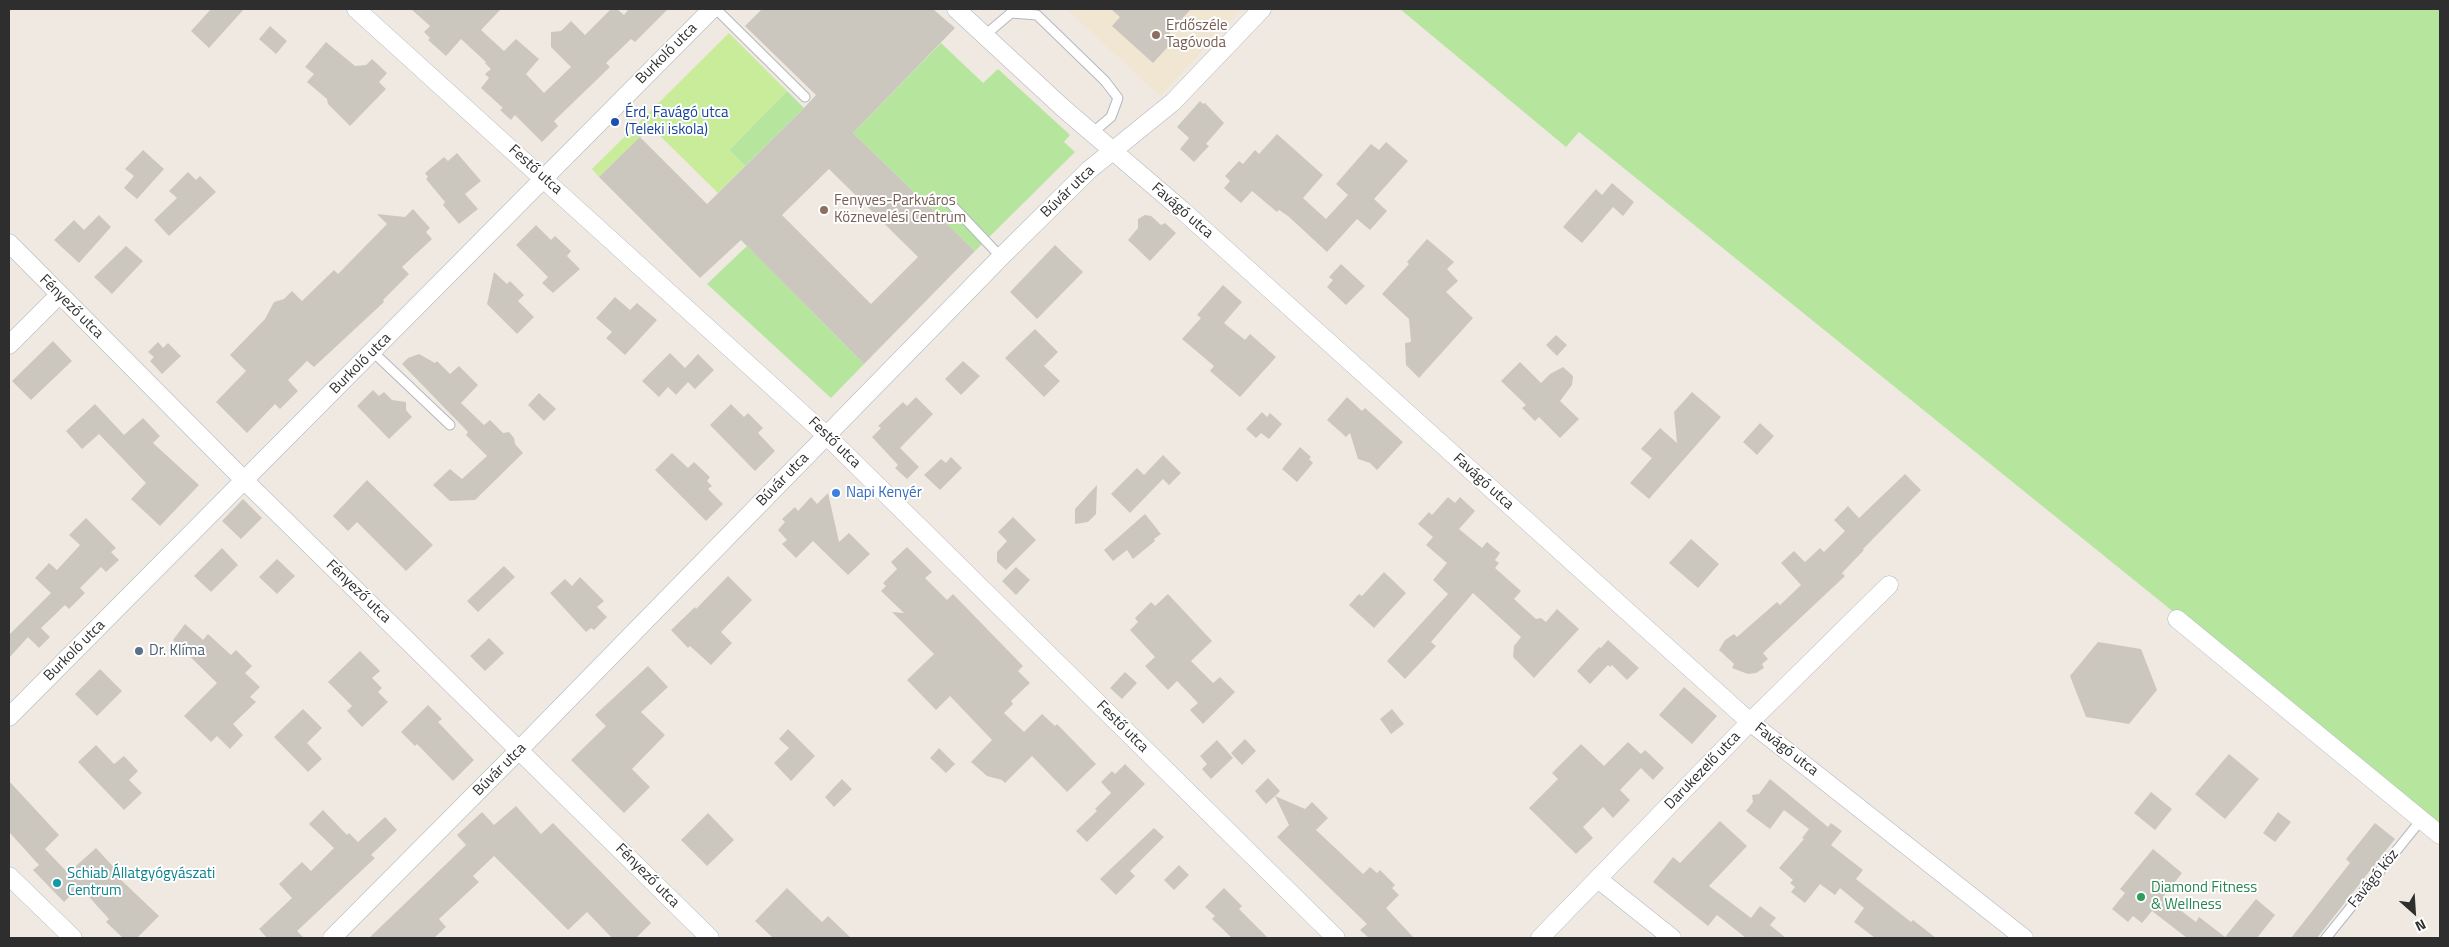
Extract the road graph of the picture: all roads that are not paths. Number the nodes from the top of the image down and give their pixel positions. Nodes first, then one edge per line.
1 (356, 9) edge
2 (712, 9) edge
3 (716, 9) edge
4 (956, 9) edge
5 (1262, 9) edge
6 (984, 36) junction
7 (805, 97) dead end
8 (1092, 133) junction
9 (1113, 151) junction
10 (543, 177) junction
11 (947, 200) dead end
12 (9, 243) edge
13 (1001, 257) junction
14 (59, 295) junction
15 (9, 345) edge
16 (373, 352) junction
17 (450, 425) dead end
18 (827, 436) junction
19 (245, 481) junction
20 (1889, 585) dead end
21 (2177, 620) dead end
22 (9, 717) edge
23 (1750, 722) junction
24 (520, 750) junction
25 (2421, 820) junction
26 (2440, 835) edge
27 (9, 876) edge
28 (1598, 879) junction
29 (73, 938) edge
30 (332, 938) edge
31 (710, 938) edge
32 (1336, 938) edge
33 (1540, 938) edge
34 (1672, 938) edge
35 (2024, 938) edge
36 (2326, 938) edge

1 - 10 street, Festő utca
2 - 10 street, Burkoló utca
3 - 7 lane
4 - 6 street, Favágó utca
5 - 9 street, Búvár utca
6 - 8 street, Favágó utca
6 - 8 lane
8 - 9 street, Favágó utca
9 - 13 street, Búvár utca
9 - 23 street, Favágó utca
10 - 16 street, Burkoló utca
10 - 18 street, Festő utca
11 - 13 lane
12 - 14 street, Fényező utca
13 - 18 street, Búvár utca
14 - 15 street
14 - 19 street, Fényező utca
16 - 17 lane
16 - 19 street, Burkoló utca
18 - 24 street, Búvár utca
18 - 32 street, Festő utca
19 - 22 street, Burkoló utca
19 - 24 street, Fényező utca
20 - 23 street, Darukezelő utca
21 - 25 street
23 - 28 street, Darukezelő utca
23 - 35 street, Favágó utca
24 - 30 street, Búvár utca
24 - 31 street, Fényező utca
25 - 26 street
25 - 36 lane, Favágó köz
27 - 29 street
28 - 33 street, Darukezelő utca
28 - 34 street

